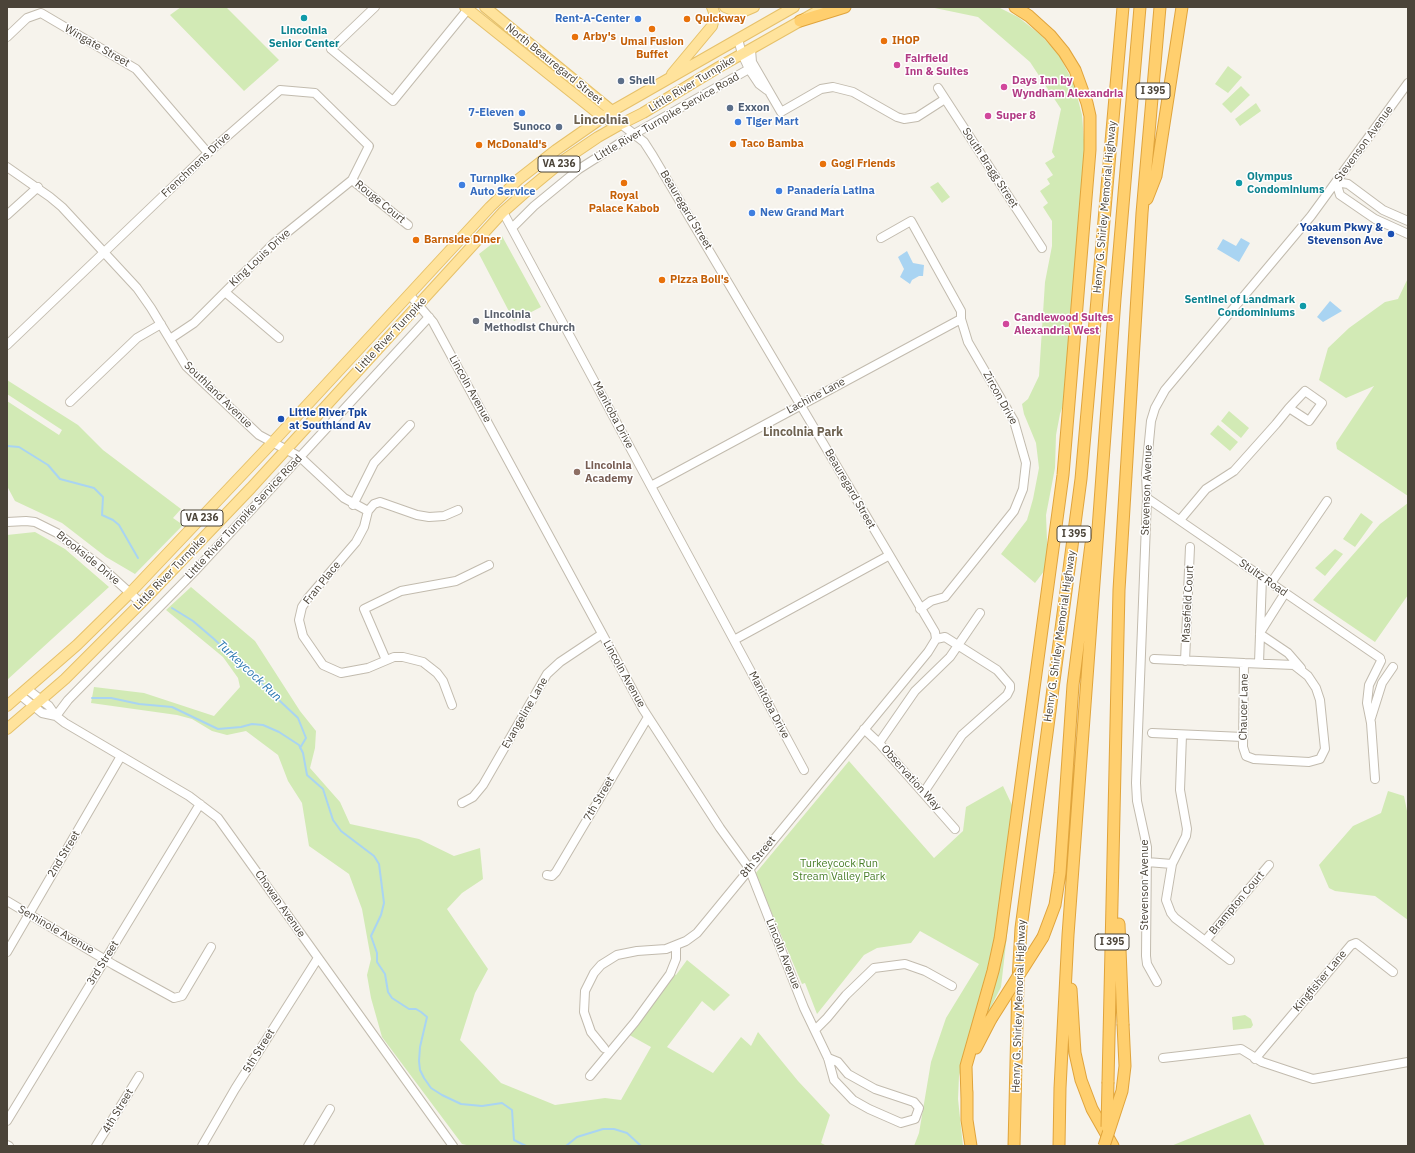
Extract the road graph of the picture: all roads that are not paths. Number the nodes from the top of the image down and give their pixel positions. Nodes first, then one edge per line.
1 (375, 7) edge
2 (485, 7) edge
3 (712, 7) edge
4 (725, 7) edge
5 (754, 7) edge
6 (794, 7) edge
7 (825, 7) edge
8 (845, 7) edge
9 (1015, 7) edge
10 (1123, 7) edge
11 (1140, 7) edge
12 (1160, 7) edge
13 (1182, 7) edge
14 (466, 8) edge
15 (800, 21) junction
16 (7, 37) edge
17 (738, 39) junction
18 (746, 52) junction
19 (749, 68) junction
20 (664, 82) junction
21 (1408, 83) edge
22 (938, 88) dead end
23 (767, 90) junction
24 (945, 99) junction
25 (612, 111) junction
26 (604, 118) junction
27 (620, 124) junction
28 (634, 134) junction
29 (208, 153) junction
30 (7, 167) edge
31 (352, 180) junction
32 (1336, 182) junction
33 (38, 187) junction
34 (503, 212) junction
35 (1142, 213) junction
36 (7, 215) edge
37 (1408, 221) edge
38 (408, 225) dead end
39 (512, 228) junction
40 (1408, 234) edge
41 (881, 238) dead end
42 (1042, 248) dead end
43 (104, 253) junction
44 (224, 292) junction
45 (409, 294) junction
46 (419, 305) junction
47 (429, 317) junction
48 (961, 319) junction
49 (161, 324) junction
50 (279, 338) dead end
51 (170, 339) junction
52 (7, 345) edge
53 (70, 402) dead end
54 (801, 404) junction
55 (1290, 408) dead end
56 (410, 425) dead end
57 (272, 444) junction
58 (286, 449) junction
59 (300, 457) junction
60 (651, 486) junction
61 (1147, 498) junction
62 (1327, 501) dead end
63 (353, 505) junction
64 (458, 510) dead end
65 (368, 511) junction
66 (1098, 516) junction
67 (1180, 520) junction
68 (7, 522) edge
69 (1190, 547) dead end
70 (888, 556) junction
71 (489, 565) dead end
72 (1262, 577) junction
73 (1271, 583) junction
74 (130, 593) junction
75 (1285, 593) junction
76 (141, 603) junction
77 (920, 609) junction
78 (980, 613) dead end
79 (1260, 633) junction
80 (602, 634) junction
81 (936, 639) junction
82 (734, 640) junction
83 (959, 647) junction
84 (1154, 659) dead end
85 (386, 660) junction
86 (1185, 660) junction
87 (1244, 663) junction
88 (1259, 663) junction
89 (1393, 667) dead end
90 (1303, 670) junction
91 (23, 692) junction
92 (37, 704) junction
93 (452, 705) dead end
94 (7, 706) edge
95 (56, 716) junction
96 (648, 717) junction
97 (1371, 723) junction
98 (7, 729) edge
99 (864, 729) junction
100 (1152, 733) dead end
101 (1182, 735) junction
102 (1243, 737) junction
103 (879, 743) junction
104 (121, 756) junction
105 (804, 770) dead end
106 (1376, 780) dead end
107 (924, 792) junction
108 (1114, 802) junction
109 (462, 803) dead end
110 (200, 804) junction
111 (955, 829) dead end
112 (1147, 862) junction
113 (1172, 864) junction
114 (1269, 865) dead end
115 (749, 868) junction
116 (547, 875) dead end
117 (7, 901) edge
118 (29, 914) junction
119 (1068, 935) junction
120 (1205, 941) junction
121 (211, 947) dead end
122 (676, 947) junction
123 (7, 952) edge
124 (318, 958) junction
125 (105, 959) junction
126 (1230, 960) dead end
127 (1393, 972) dead end
128 (1156, 982) dead end
129 (952, 986) dead end
130 (816, 1029) junction
131 (604, 1048) dead end
132 (828, 1058) junction
133 (1163, 1058) dead end
134 (1255, 1058) junction
135 (1408, 1062) edge
136 (139, 1076) dead end
137 (590, 1076) dead end
138 (967, 1099) junction
139 (330, 1109) dead end
140 (7, 1121) edge
141 (96, 1146) edge
142 (202, 1146) edge
143 (308, 1146) edge
144 (453, 1146) edge
145 (971, 1146) edge
146 (1014, 1146) edge
147 (1059, 1146) edge
148 (1105, 1146) edge
149 (1113, 1146) edge

1 - 14 street
2 - 25 main road, North Beauregard Street
3 - 20 main road
4 - 5 main road
6 - 17 main road, Little River Turnpike / VA 236
7 - 15 main road, Little River Turnpike / VA 236
8 - 15 highway
9 - 138 highway
10 - 146 highway, Henry G. Shirley Memorial Highway / I 395
11 - 66 highway
12 - 35 highway, I 395
13 - 35 highway
14 - 26 main road, North Beauregard Street
15 - 18 main road, Little River Turnpike / VA 236
16 - 29 street, Wingate Street
17 - 18 street
17 - 20 main road, Little River Turnpike / VA 236
18 - 19 street
18 - 23 street
18 - 27 main road, Little River Turnpike / VA 236
19 - 23 street
19 - 28 street, Little River Turnpike Service Road
20 - 25 main road, Little River Turnpike / VA 236
21 - 32 street, Stevenson Avenue
22 - 24 street, South Bragg Street
23 - 24 street
24 - 42 street, South Bragg Street
25 - 26 main road, Little River Turnpike / VA 236
25 - 27 main road, North Beauregard Street
26 - 27 main road, Beauregard Street
26 - 45 main road, Little River Turnpike / VA 236
27 - 28 street, Beauregard Street
27 - 34 main road, Little River Turnpike / VA 236
28 - 39 street, Little River Turnpike Service Road
28 - 54 street, Beauregard Street
29 - 31 street, Frenchmens Drive
29 - 43 street, Frenchmens Drive
30 - 33 street, Southland Avenue
31 - 38 street, Rouge Court
31 - 44 street, King Louis Drive
32 - 37 street
32 - 40 street
32 - 61 street, Stevenson Avenue
33 - 36 street
33 - 43 street, Southland Avenue
34 - 39 street, Manitoba Drive
34 - 46 main road, Little River Turnpike / VA 236
35 - 108 highway, I 395
39 - 60 street, Manitoba Drive
41 - 48 street, Zircon Drive
43 - 49 street, Southland Avenue
43 - 52 street, Frenchmens Drive
44 - 50 street
44 - 51 street, King Louis Drive
45 - 46 street, Lincoln Avenue
45 - 57 main road, Little River Turnpike / VA 236
46 - 47 street, Lincoln Avenue
46 - 58 main road, Little River Turnpike / VA 236
47 - 59 street, Little River Turnpike Service Road
47 - 80 street, Lincoln Avenue
48 - 54 street, Lachine Lane
48 - 77 street, Zircon Drive
49 - 51 street, Southland Avenue
49 - 53 street
51 - 57 street, Southland Avenue
54 - 60 street, Lachine Lane
54 - 70 street, Beauregard Street
55 - 67 street
56 - 63 street
57 - 58 street, Southland Avenue
57 - 74 main road, Little River Turnpike / VA 236
58 - 59 street, Southland Avenue
58 - 76 main road, Little River Turnpike / VA 236
59 - 63 street, Southland Avenue
59 - 95 street, Little River Turnpike Service Road
60 - 82 street, Manitoba Drive
61 - 67 street, Stultz Road
61 - 112 street, Stevenson Avenue
62 - 73 street
63 - 65 street, Southland Avenue
64 - 65 street
65 - 85 street, Fran Place
66 - 119 highway
66 - 138 highway, bridge
67 - 72 street, Stultz Road
68 - 74 street, Brookside Drive
69 - 86 street, Masefield Court
70 - 77 street, Beauregard Street
70 - 82 street
71 - 85 street
72 - 73 street, Stultz Road
72 - 79 street, Chaucer Lane
73 - 75 street, Stultz Road
74 - 76 street, Brookside Drive
74 - 91 main road, Little River Turnpike / VA 236
75 - 79 street
75 - 97 street, Stultz Road
76 - 92 main road, Little River Turnpike / VA 236
77 - 81 street, Beauregard Street
78 - 83 street
79 - 88 street, Chaucer Lane
79 - 90 street
80 - 96 street, Lincoln Avenue
80 - 109 street, Evangeline Lane
81 - 83 street
81 - 99 street, 8th Street
82 - 105 street, Manitoba Drive
83 - 103 street
83 - 107 street
84 - 86 street
85 - 93 street, Fran Place
86 - 87 street
87 - 88 street, Chaucer Lane
87 - 102 street, Chaucer Lane
88 - 90 street
89 - 97 street
90 - 102 street, Chaucer Lane
91 - 92 street, Chowan Avenue
91 - 94 main road, Little River Turnpike / VA 236
92 - 95 street, Chowan Avenue
92 - 98 main road, Little River Turnpike / VA 236
95 - 104 street, Chowan Avenue
96 - 115 street, Lincoln Avenue
96 - 116 street, 7th Street
97 - 106 street
99 - 103 street, Observation Way
99 - 115 street, 8th Street
100 - 101 street
101 - 102 street
101 - 113 street
103 - 107 street, Observation Way
104 - 110 street, Chowan Avenue
104 - 118 street, 2nd Street
107 - 111 street, Observation Way
108 - 148 highway, I 395, bridge
108 - 148 highway, bridge
110 - 124 street, Chowan Avenue
110 - 125 street, 3rd Street
112 - 113 street
112 - 128 street, Stevenson Avenue
113 - 120 street
114 - 120 street, Brampton Court
115 - 122 street, 8th Street
115 - 130 street, Lincoln Avenue
117 - 118 street, Seminole Avenue
118 - 123 street, 2nd Street
118 - 125 street, Seminole Avenue
119 - 147 highway
119 - 149 highway
120 - 126 street
121 - 125 street, Seminole Avenue
122 - 131 street
122 - 137 street
124 - 142 street, 5th Street
124 - 144 street, Chowan Avenue
125 - 140 street, 3rd Street
127 - 134 street, Kingfisher Lane
129 - 130 street
130 - 132 street, Lincoln Avenue
132 - 132 street, Lincoln Avenue
133 - 134 street
134 - 135 street
136 - 141 street, 4th Street
138 - 145 highway
139 - 143 street

